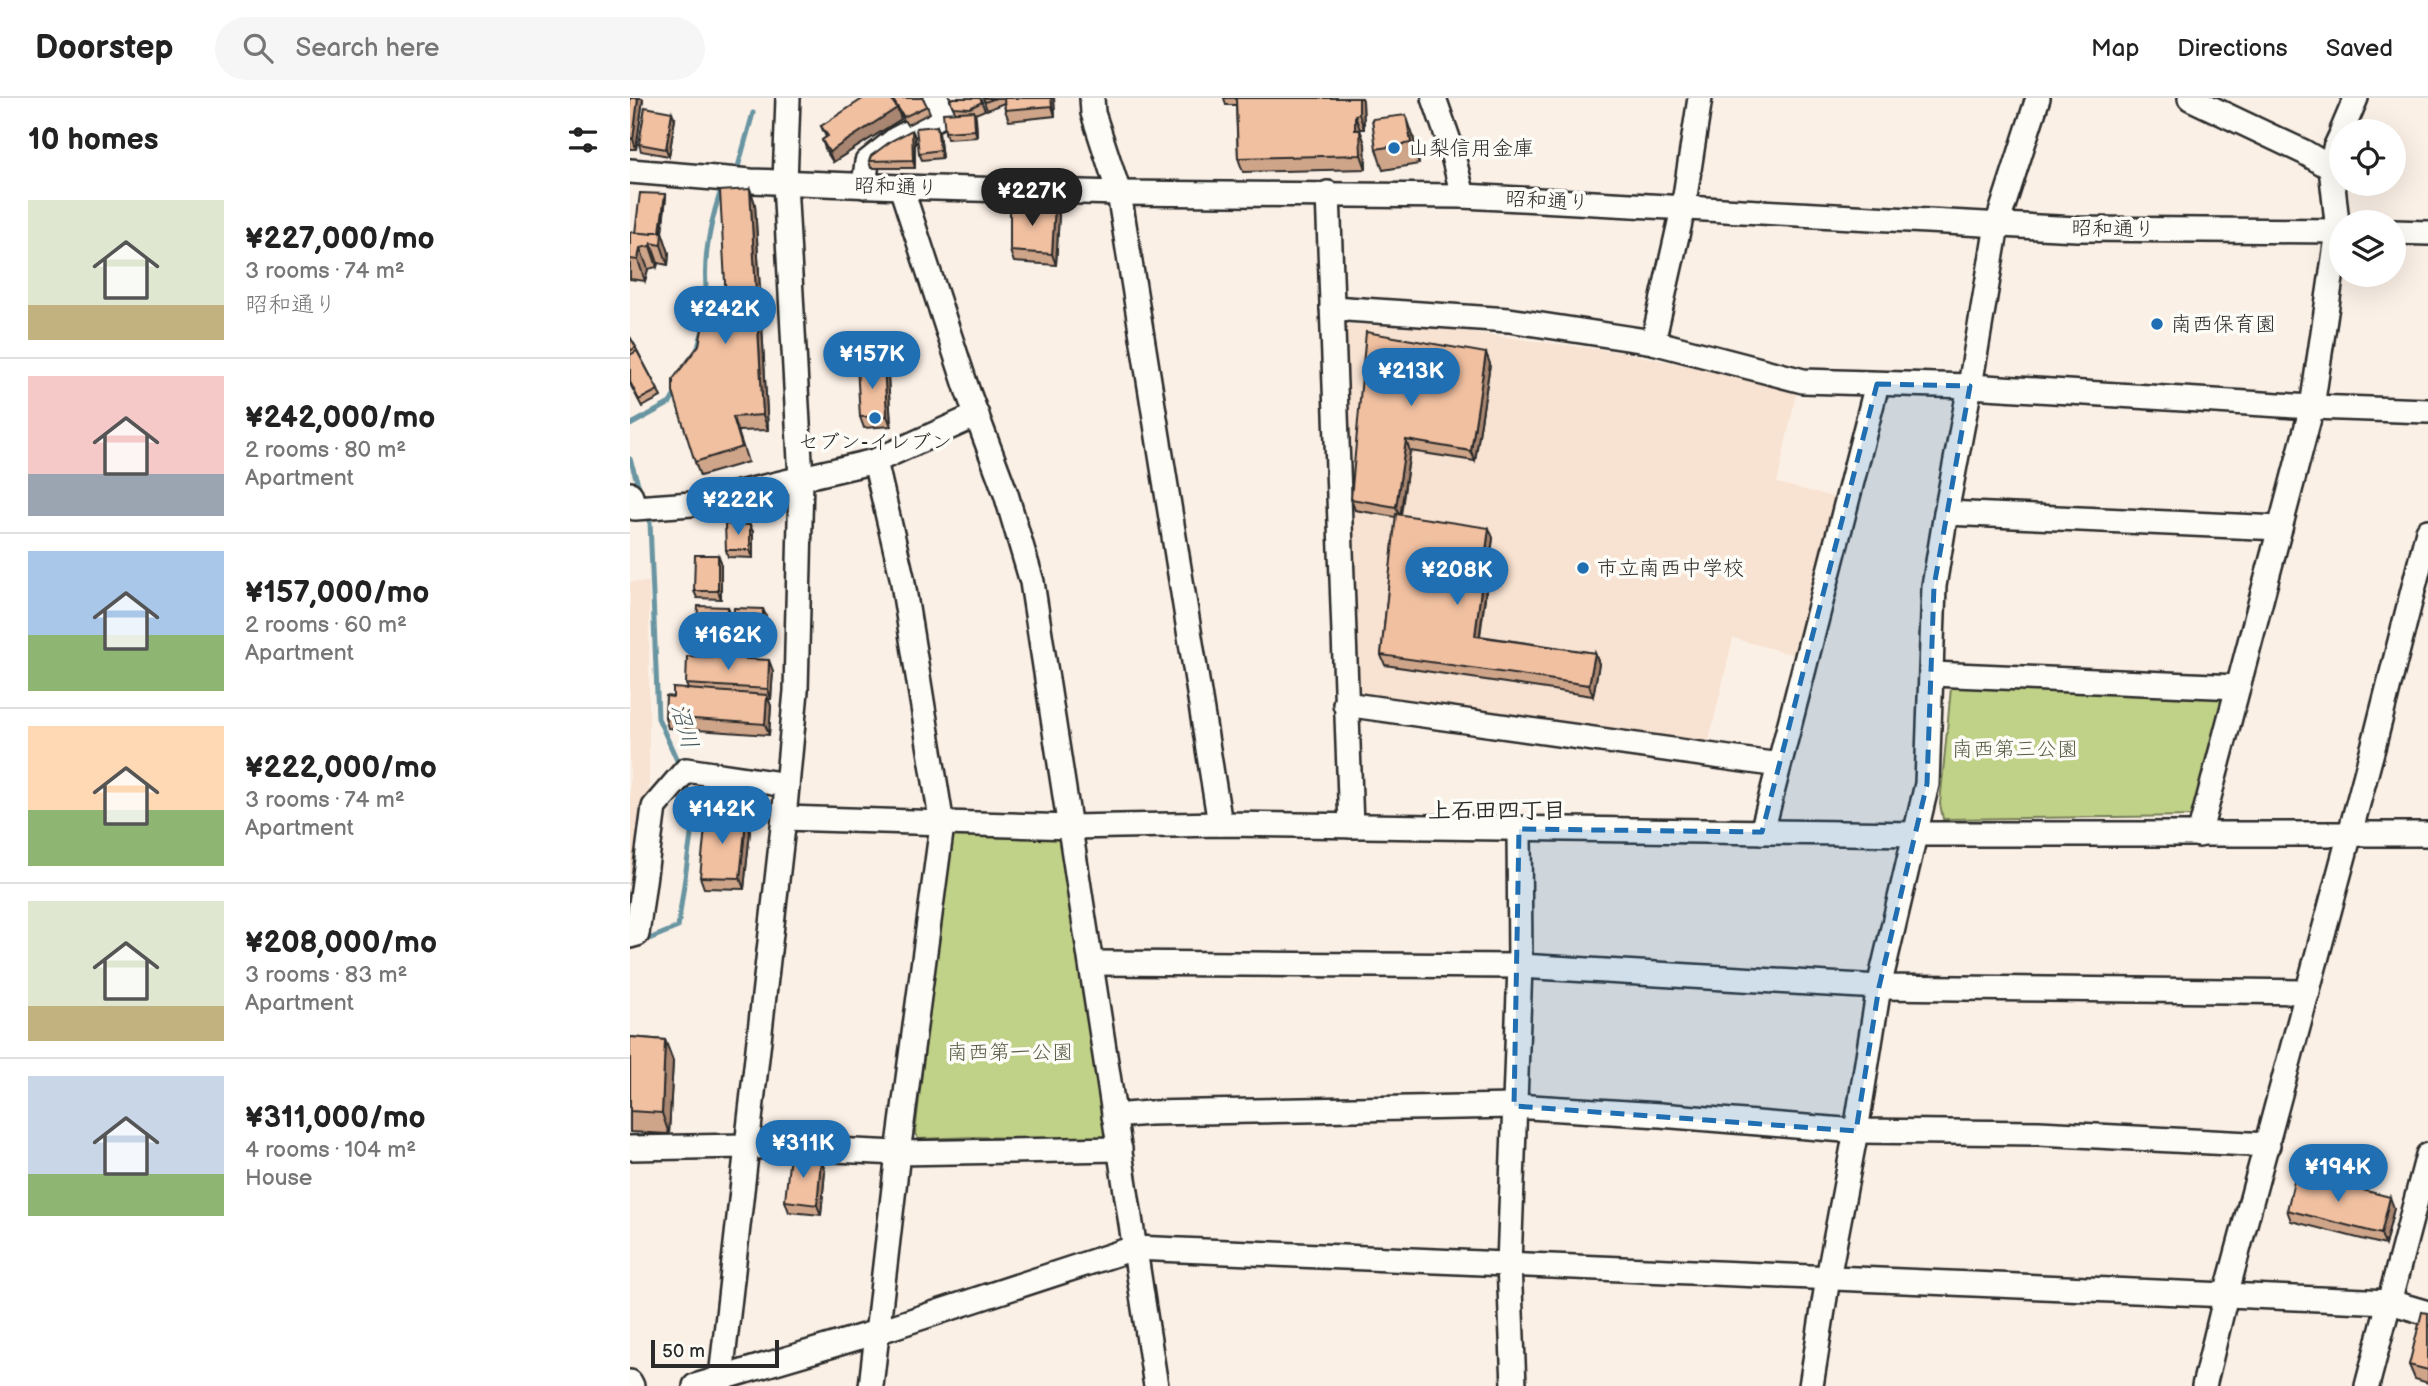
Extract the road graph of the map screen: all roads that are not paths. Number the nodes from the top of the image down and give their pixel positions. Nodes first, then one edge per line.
1 (788, 98) edge
2 (936, 98) edge
3 (1092, 98) edge
4 (1434, 98) edge
5 (1700, 98) edge
6 (2038, 98) edge
7 (2190, 98) edge
8 (2356, 98) edge
9 (2347, 119) edge
10 (2329, 167) edge
11 (630, 171) edge
12 (785, 183) junction
13 (864, 186) junction
14 (901, 187) junction
15 (1119, 193) junction
16 (1328, 193) junction
17 (1463, 195) junction
18 (1683, 209) junction
19 (1997, 225) junction
20 (2329, 231) edge
21 (2406, 232) edge
22 (2428, 233) edge
23 (2331, 287) edge
24 (1332, 308) junction
25 (1653, 342) junction
26 (1877, 384) junction
27 (1970, 386) junction
28 (2312, 407) junction
29 (2428, 411) edge
30 (977, 415) junction
31 (875, 461) junction
32 (801, 479) junction
33 (630, 494) edge
34 (1946, 513) junction
35 (2280, 528) junction
36 (2428, 531) edge
37 (1932, 674) junction
38 (2238, 687) junction
39 (1345, 704) junction
40 (1779, 765) junction
41 (787, 785) junction
42 (784, 818) junction
43 (1220, 824) junction
44 (942, 825) junction
45 (1351, 826) junction
46 (1071, 827) junction
47 (1519, 828) junction
48 (1762, 832) junction
49 (1917, 834) junction
50 (2428, 834) edge
51 (2199, 835) junction
52 (2348, 835) junction
53 (630, 936) edge
54 (1092, 963) junction
55 (1520, 966) junction
56 (1879, 987) junction
57 (2308, 992) junction
58 (1514, 1106) junction
59 (1114, 1116) junction
60 (1856, 1131) junction
61 (2268, 1145) junction
62 (747, 1146) junction
63 (630, 1147) edge
64 (1120, 1149) junction
65 (898, 1153) junction
66 (2428, 1155) edge
67 (1134, 1248) junction
68 (1509, 1264) junction
69 (1828, 1278) junction
70 (2226, 1295) junction
71 (2390, 1302) junction
72 (2428, 1313) edge
73 (877, 1332) junction
74 (720, 1382) edge
75 (695, 1386) edge
76 (871, 1386) edge
77 (1156, 1386) edge
78 (1514, 1386) edge
79 (1811, 1386) edge
80 (2204, 1386) edge
81 (2367, 1386) edge

1 - 12 street
2 - 13 street
3 - 15 street
4 - 17 street
5 - 18 street
6 - 19 street
7 - 10 street
8 - 9 street
11 - 12 street, 昭和通り
12 - 13 street, 昭和通り
12 - 32 street
13 - 14 street, 昭和通り
14 - 15 street, 昭和通り
14 - 30 street
15 - 16 street, 昭和通り
15 - 43 street
16 - 17 street, 昭和通り
16 - 24 street
17 - 18 street, 昭和通り
18 - 19 street, 昭和通り
18 - 25 street
19 - 20 street, 昭和通り
19 - 27 street
21 - 22 street
23 - 28 street
24 - 25 street
24 - 39 street
25 - 26 street
26 - 27 street
26 - 40 street
27 - 28 street
27 - 34 street
28 - 29 street
28 - 35 street
30 - 31 street
30 - 46 street
31 - 32 street
31 - 44 street
32 - 33 street
32 - 41 street
34 - 35 street
34 - 37 street
35 - 38 street
36 - 52 street
37 - 38 street
37 - 49 street
38 - 51 street
39 - 40 street
39 - 45 street
40 - 48 street
41 - 42 street
41 - 53 street
42 - 44 street
42 - 62 street
43 - 45 street
43 - 46 street
44 - 46 street
44 - 65 street
45 - 47 street
46 - 54 street
47 - 48 street
47 - 55 street
48 - 49 street
49 - 51 street
49 - 56 street
50 - 52 street
51 - 52 street
52 - 57 street
54 - 55 street
54 - 59 street
55 - 56 street
55 - 58 street
56 - 57 street
56 - 60 street
57 - 61 street
58 - 59 street
58 - 60 street
58 - 68 street
59 - 64 street
60 - 61 street
60 - 69 street
61 - 70 street
62 - 63 street
62 - 65 street
62 - 74 street
64 - 65 street
64 - 67 street
65 - 73 street
66 - 71 street
67 - 68 street
67 - 73 street
67 - 77 street
68 - 69 street
68 - 78 street
69 - 70 street
69 - 79 street
70 - 71 street
70 - 80 street
71 - 72 street
71 - 81 street
73 - 74 street
73 - 76 street
74 - 75 street

